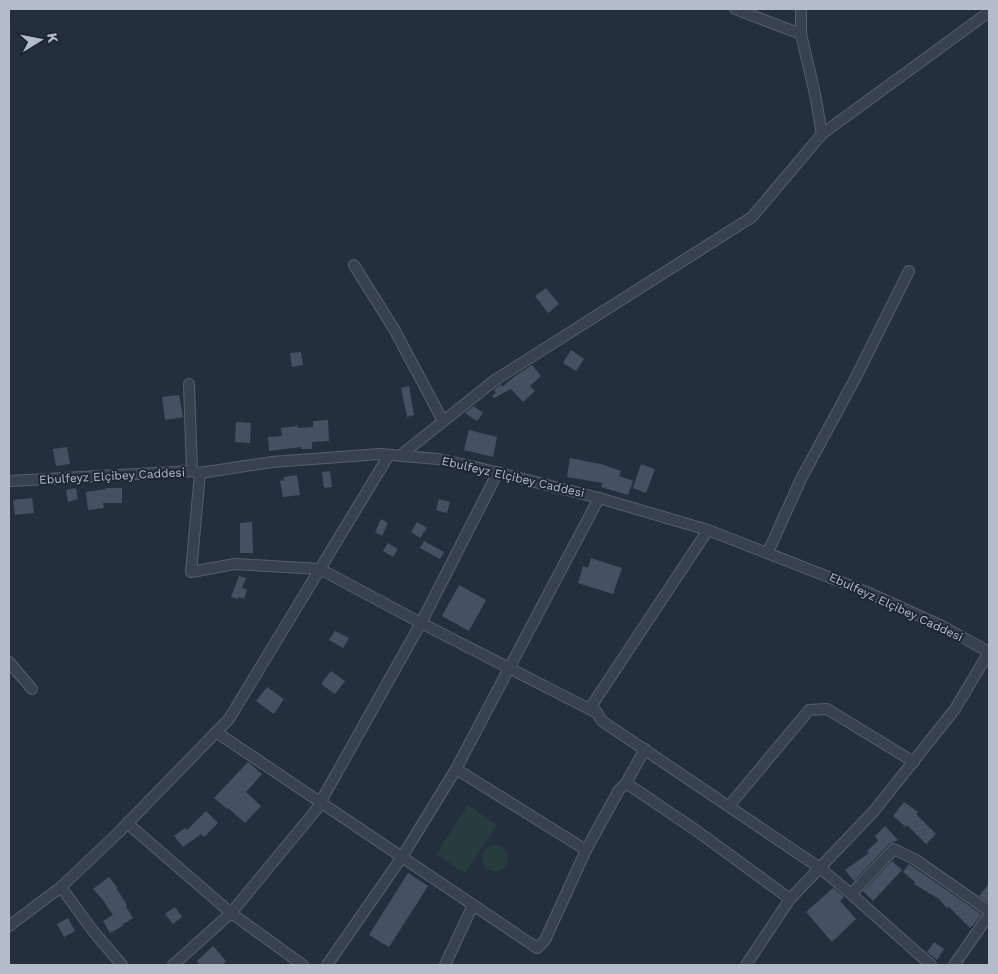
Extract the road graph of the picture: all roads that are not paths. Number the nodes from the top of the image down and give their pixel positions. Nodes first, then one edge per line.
1 (735, 9) edge
2 (802, 9) edge
3 (989, 12) edge
4 (801, 34) junction
5 (822, 134) junction
6 (354, 265) dead end
7 (909, 271) dead end
8 (189, 384) dead end
9 (443, 421) junction
10 (390, 455) junction
11 (401, 455) junction
12 (196, 472) junction
13 (498, 472) junction
14 (9, 481) edge
15 (599, 498) junction
16 (708, 530) junction
17 (768, 552) junction
18 (320, 569) junction
19 (421, 623) junction
20 (989, 652) edge
21 (9, 662) edge
22 (510, 668) junction
23 (32, 689) dead end
24 (598, 714) junction
25 (216, 732) junction
26 (645, 749) junction
27 (914, 762) junction
28 (456, 769) junction
29 (626, 783) junction
30 (321, 801) junction
31 (728, 806) junction
32 (127, 823) junction
33 (586, 850) junction
34 (402, 857) junction
35 (820, 868) junction
36 (61, 887) junction
37 (851, 894) junction
38 (790, 899) junction
39 (473, 905) junction
40 (231, 913) junction
41 (989, 913) edge
42 (9, 926) edge
43 (122, 965) edge
44 (173, 965) edge
45 (303, 965) edge
46 (327, 965) edge
47 (445, 965) edge
48 (746, 965) edge
49 (931, 965) edge
50 (954, 965) edge

1 - 4 street
2 - 4 street
3 - 5 street
4 - 5 street
5 - 9 street
6 - 9 street
7 - 17 street
8 - 12 street
9 - 11 street
10 - 11 street, Ebulfeyz Elçibey Caddesi
10 - 12 street, Ebulfeyz Elçibey Caddesi
10 - 18 street
11 - 13 street, Ebulfeyz Elçibey Caddesi
12 - 14 street, Ebulfeyz Elçibey Caddesi
12 - 18 street
13 - 15 street, Ebulfeyz Elçibey Caddesi
13 - 19 street
15 - 16 street, Ebulfeyz Elçibey Caddesi
15 - 22 street
16 - 17 street, Ebulfeyz Elçibey Caddesi
16 - 24 street
17 - 20 street, Ebulfeyz Elçibey Caddesi
18 - 19 street
18 - 25 street
19 - 22 street
19 - 30 street
20 - 27 street
21 - 23 street
22 - 24 street
22 - 28 street
24 - 26 street
25 - 30 street
25 - 32 street
26 - 29 street
26 - 31 street
27 - 31 street
27 - 35 street
28 - 33 street
28 - 34 street
29 - 33 street
29 - 38 street
30 - 34 street
30 - 40 street
31 - 35 street
32 - 36 street
32 - 40 street
33 - 39 street
34 - 39 street
34 - 46 street
35 - 37 street
35 - 38 street
36 - 42 street
36 - 43 street
37 - 41 street
37 - 49 street
38 - 48 street
39 - 47 street
40 - 44 street
40 - 45 street
41 - 50 street

